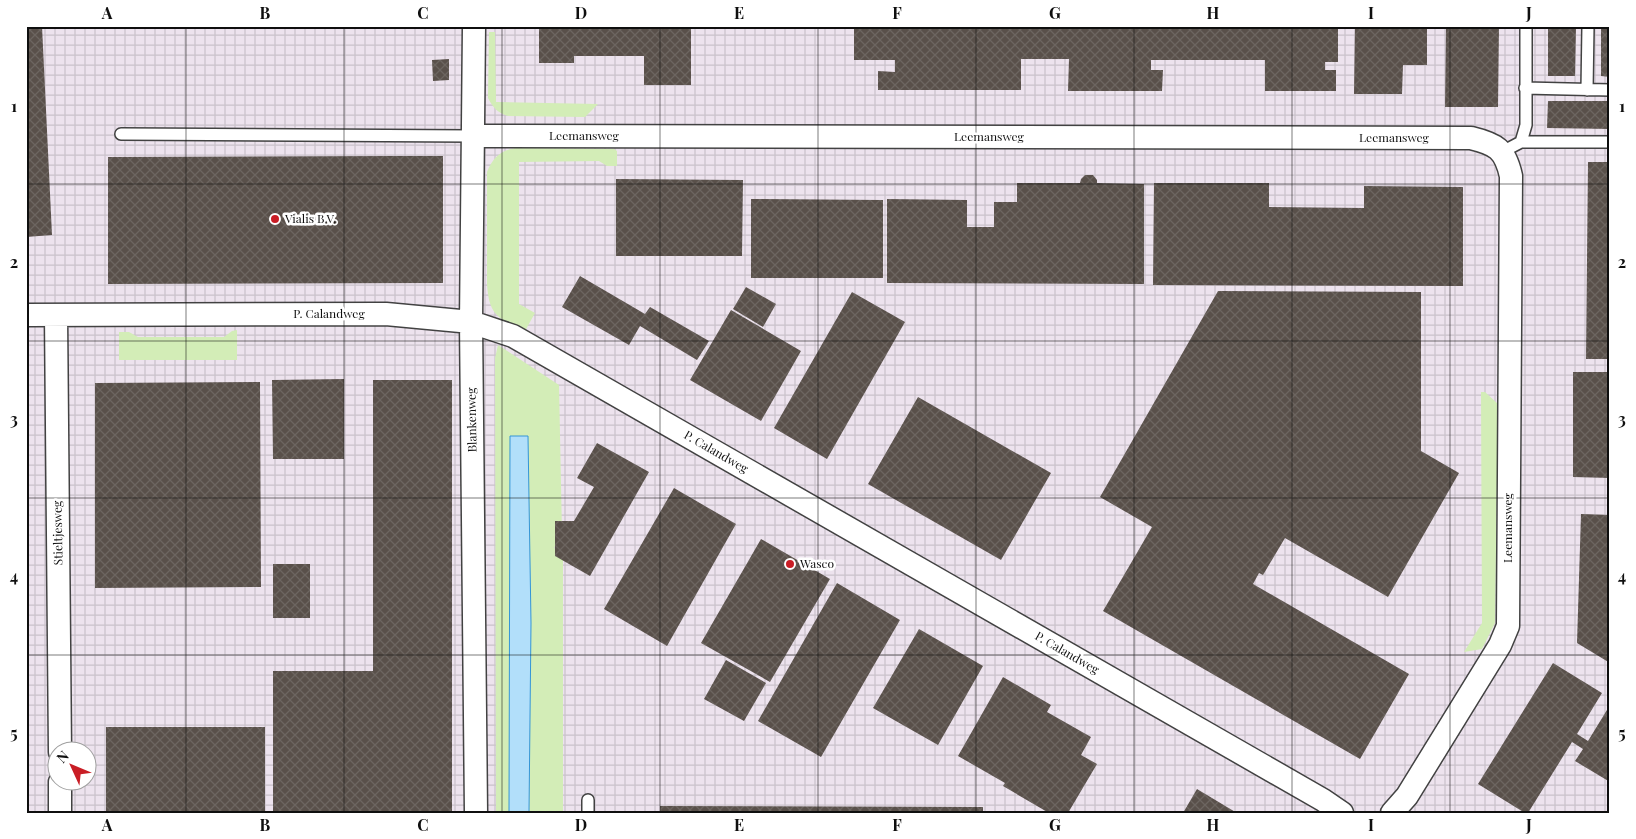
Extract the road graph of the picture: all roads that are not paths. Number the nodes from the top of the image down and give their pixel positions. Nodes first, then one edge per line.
1 (474, 26) edge
2 (1526, 26) edge
3 (1588, 26) edge
4 (1526, 88) junction
5 (1586, 90) junction
6 (1610, 90) edge
7 (121, 134) dead end
8 (473, 136) junction
9 (1610, 142) edge
10 (1511, 147) junction
11 (26, 315) edge
12 (56, 315) junction
13 (471, 322) junction
14 (60, 742) edge
15 (60, 792) edge
16 (588, 800) dead end
17 (60, 813) edge
18 (476, 813) edge
19 (588, 813) edge
20 (1342, 813) edge
21 (1392, 813) edge

1 - 8 street, Blankenweg
2 - 4 lane
3 - 5 lane
4 - 5 lane
4 - 10 lane
5 - 6 lane
7 - 8 lane
8 - 10 street, Leemansweg
8 - 13 street, Blankenweg
9 - 10 lane, Leemansweg
10 - 21 street, Leemansweg
11 - 12 street, P. Calandweg
12 - 13 street, P. Calandweg
12 - 14 street, Stieltjesweg
13 - 18 street, Blankenweg
13 - 20 street, P. Calandweg
15 - 17 street
16 - 19 lane

